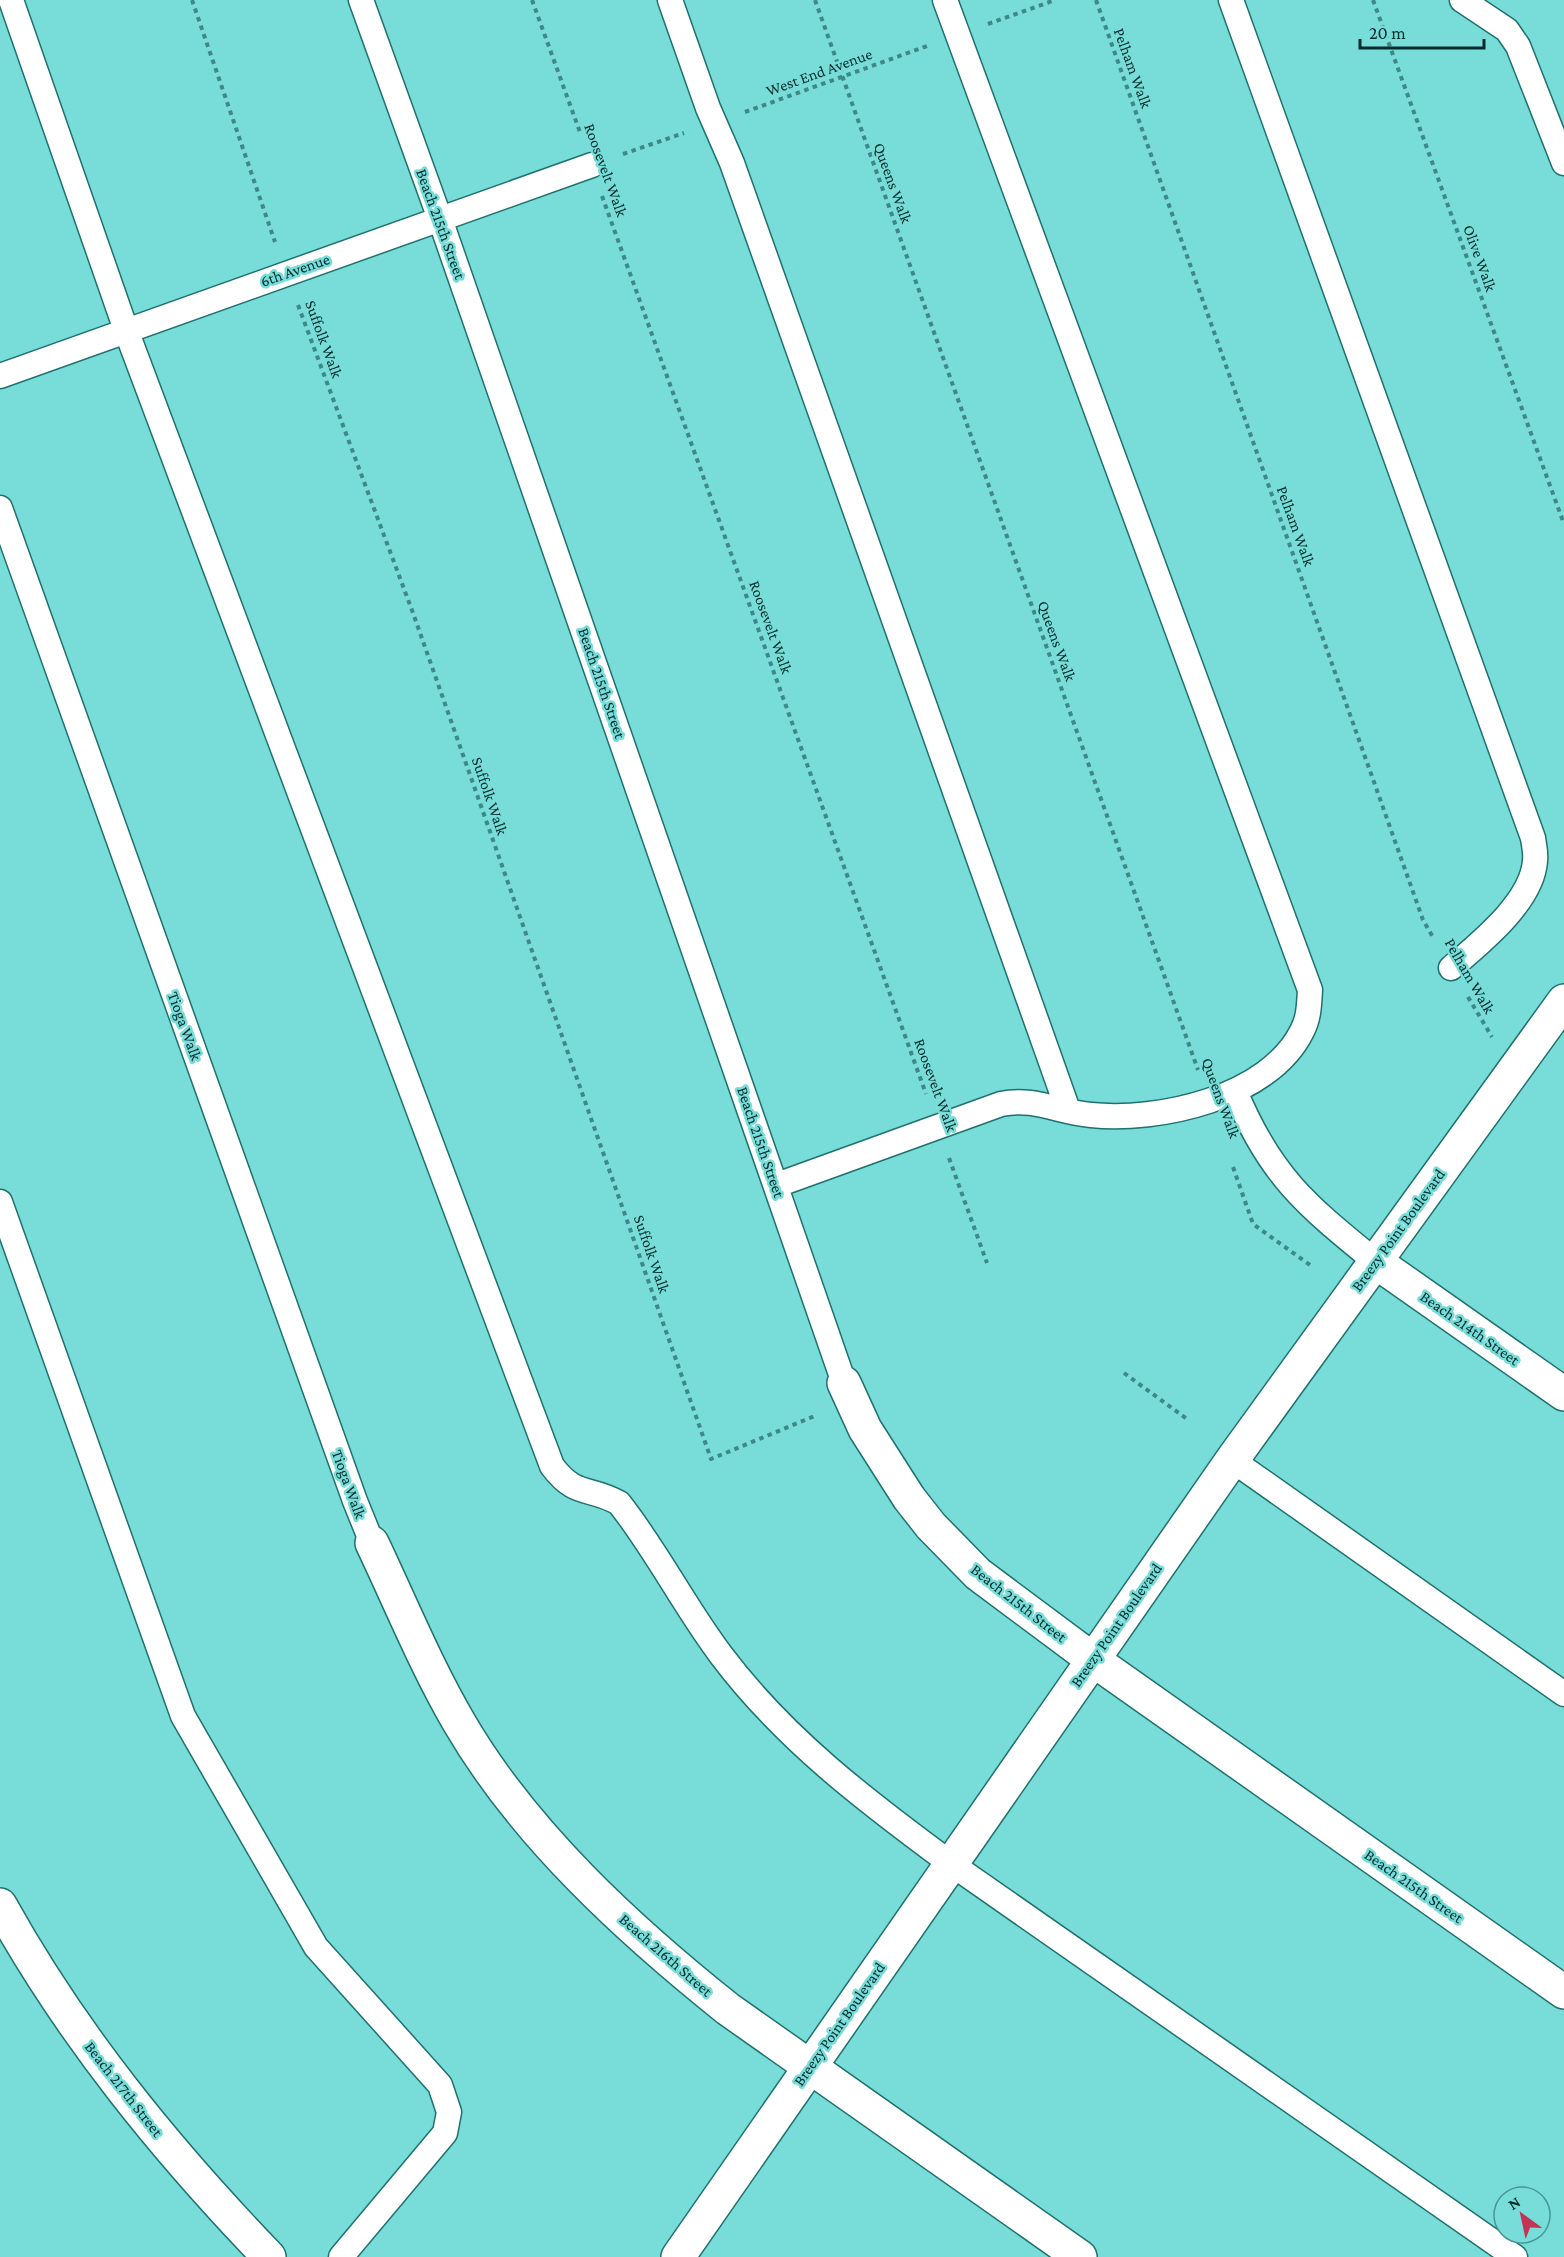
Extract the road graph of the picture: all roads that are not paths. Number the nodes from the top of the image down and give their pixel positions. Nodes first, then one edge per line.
1 (11, 0) edge
2 (361, 0) edge
3 (670, 0) edge
4 (945, 0) edge
5 (1231, 0) edge
6 (1462, 0) edge
7 (1564, 163) edge
8 (591, 165) road end
9 (440, 219) junction
10 (126, 330) junction
11 (0, 376) edge
12 (0, 508) edge
13 (1451, 968) road end
14 (1564, 1001) edge
15 (1235, 1091) junction
16 (1068, 1110) junction
17 (777, 1185) junction
18 (0, 1202) edge
19 (1376, 1262) junction
20 (847, 1392) joint
21 (1564, 1394) edge
22 (1232, 1460) junction
23 (372, 1544) joint
24 (1092, 1659) junction
25 (1564, 1694) edge
26 (950, 1863) junction
27 (0, 1905) edge
28 (1564, 1992) edge
29 (809, 2068) junction
30 (269, 2257) edge
31 (341, 2257) edge
32 (678, 2257) edge
33 (1080, 2257) edge
34 (1515, 2257) edge

1 - 10 lane
2 - 9 lane, Beach 215th Street
3 - 16 lane
4 - 15 lane
5 - 13 lane
6 - 7 lane
8 - 9 lane, 6th Avenue
9 - 10 lane, 6th Avenue
9 - 17 lane, Beach 215th Street
10 - 11 lane, 6th Avenue
10 - 26 lane
12 - 23 lane, Tioga Walk
14 - 19 street, Breezy Point Boulevard
15 - 16 lane
15 - 19 lane
16 - 17 lane
17 - 20 lane, Beach 215th Street
18 - 31 lane
19 - 21 street, Beach 214th Street
19 - 22 street, Breezy Point Boulevard
20 - 24 street, Beach 215th Street
22 - 24 street, Breezy Point Boulevard
22 - 25 lane
23 - 29 street, Beach 216th Street
24 - 26 street, Breezy Point Boulevard
24 - 28 street, Beach 215th Street
26 - 29 street, Breezy Point Boulevard
26 - 34 lane
27 - 30 street, Beach 217th Street
29 - 32 street, Breezy Point Boulevard
29 - 33 street, Beach 216th Street

